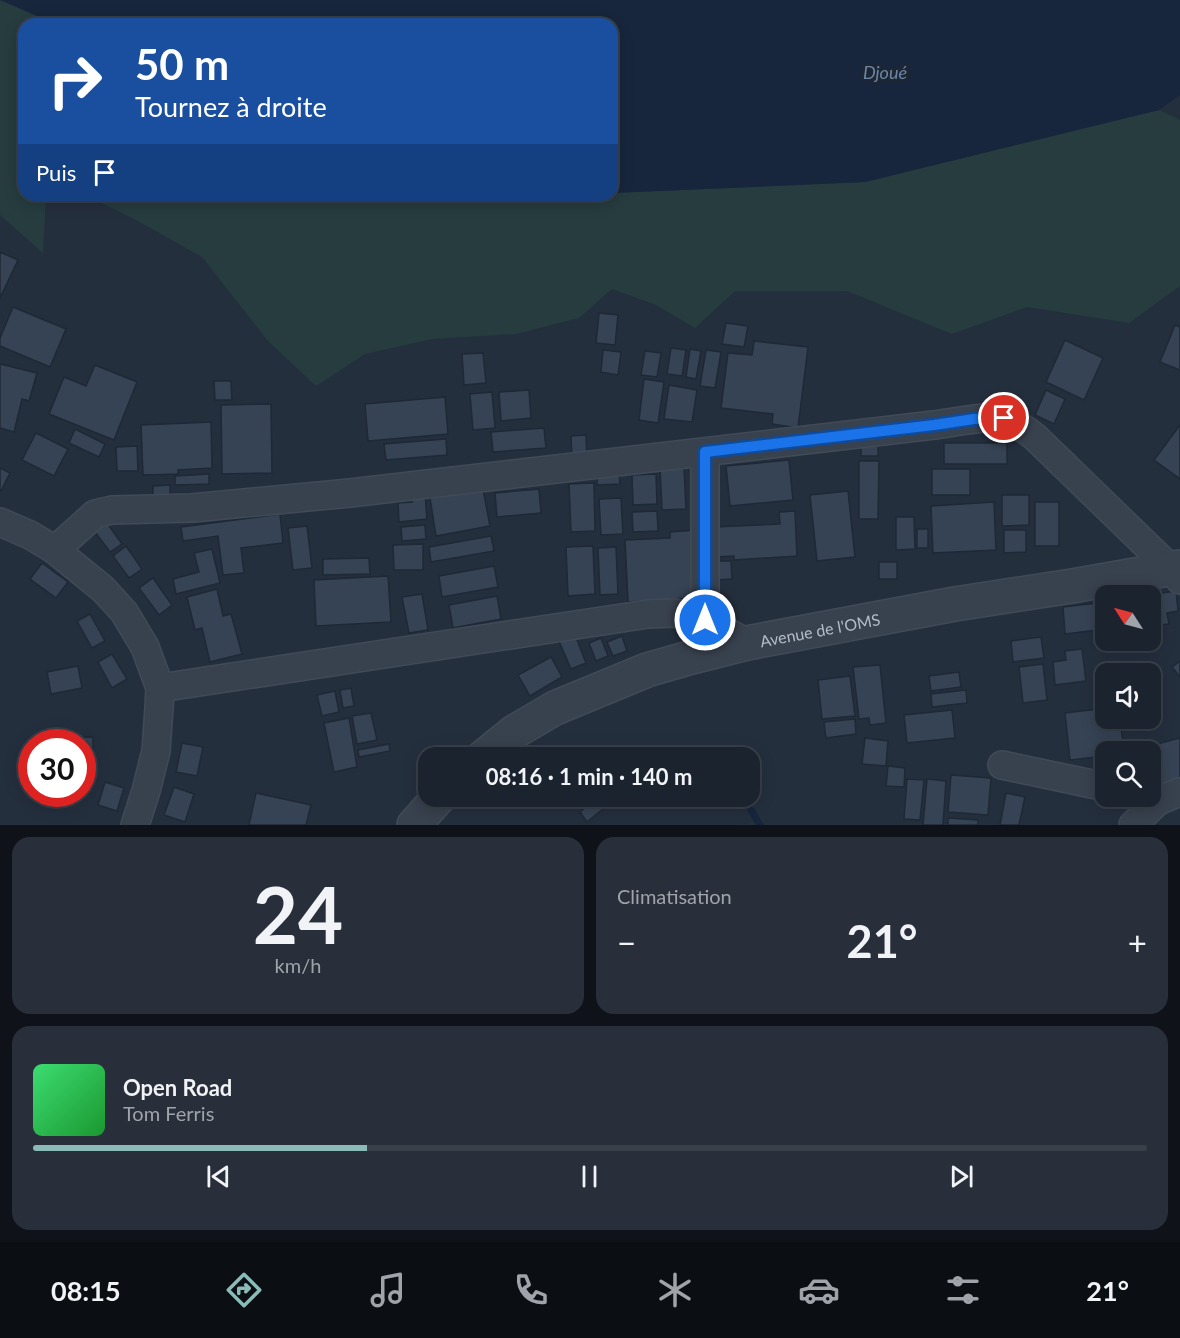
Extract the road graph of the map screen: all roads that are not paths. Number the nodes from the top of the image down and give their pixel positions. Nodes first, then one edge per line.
1 (705, 452) junction
2 (0, 522) edge
3 (55, 550) junction
4 (1177, 572) edge
5 (705, 620) junction
6 (747, 643) junction
7 (160, 688) junction
8 (496, 747) edge
9 (1002, 765) dead end
10 (1095, 785) edge
11 (1150, 807) edge
12 (135, 825) edge
13 (1133, 825) edge

1 - 3 street
1 - 4 street
1 - 5 street
2 - 3 street
3 - 7 street
4 - 6 street, Avenue de l'OMS
5 - 6 street
5 - 7 street
6 - 8 street, Avenue de l'OMS
7 - 12 street
9 - 10 street
11 - 13 street

